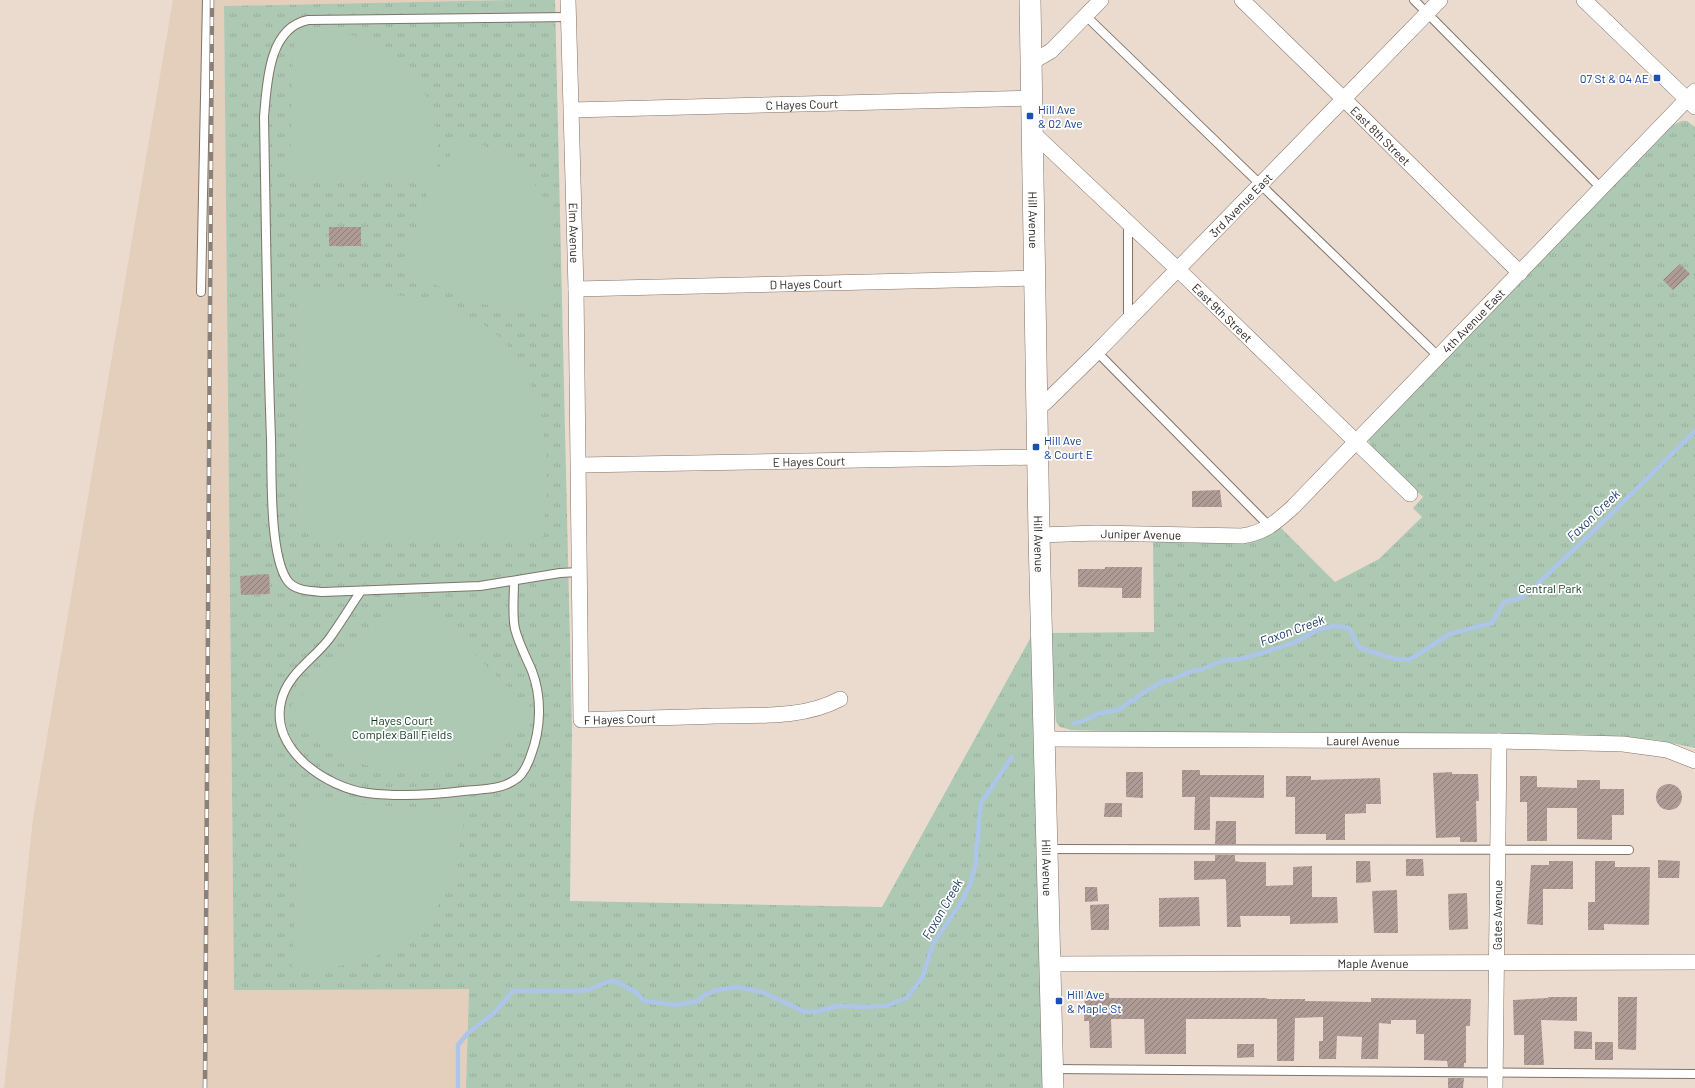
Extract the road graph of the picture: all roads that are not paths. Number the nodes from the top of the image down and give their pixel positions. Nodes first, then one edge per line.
1 (207, 0) edge
2 (568, 0) edge
3 (1030, 0) edge
4 (1101, 0) edge
5 (1242, 0) edge
6 (1414, 0) edge
7 (1440, 0) edge
8 (1584, 0) edge
9 (1427, 13) junction
10 (1086, 16) junction
11 (569, 17) junction
12 (1032, 62) junction
13 (1033, 98) junction
14 (1345, 99) junction
15 (1692, 99) edge
16 (572, 110) junction
17 (1033, 133) junction
18 (1260, 184) junction
19 (1601, 188) junction
20 (1128, 223) junction
21 (1176, 269) junction
22 (1520, 273) junction
23 (1035, 278) junction
24 (576, 289) junction
25 (200, 292) dead end
26 (1128, 320) junction
27 (1097, 352) junction
28 (1438, 356) junction
29 (1038, 408) junction
30 (1356, 441) junction
31 (1039, 457) junction
32 (579, 465) junction
33 (1410, 494) dead end
34 (1270, 527) junction
35 (1039, 535) junction
36 (1242, 536) joint
37 (579, 572) junction
38 (514, 582) junction
39 (361, 591) junction
40 (840, 699) dead end
41 (1045, 739) junction
42 (1498, 741) junction
43 (1695, 761) edge
44 (1047, 849) junction
45 (1629, 850) dead end
46 (1498, 851) junction
47 (1695, 962) edge
48 (1496, 963) junction
49 (1050, 964) junction
50 (1495, 1073) junction
51 (1695, 1074) edge
52 (1053, 1078) edge
53 (1495, 1088) edge

1 - 25 lane
2 - 11 street, Elm Avenue
3 - 12 street, Hill Avenue
4 - 10 street
5 - 14 street, East 8th Street
6 - 9 lane
7 - 9 street, 3rd Avenue East
8 - 15 street
9 - 14 street, 3rd Avenue East
9 - 19 lane
10 - 12 street
10 - 18 lane
11 - 16 street, Elm Avenue
11 - 39 lane
12 - 13 street, Hill Avenue
13 - 16 street, C Hayes Court
13 - 17 street, Hill Avenue
14 - 18 street, 3rd Avenue East
14 - 22 street, East 8th Street
15 - 19 street, 4th Avenue East
16 - 24 street, Elm Avenue
17 - 20 street, East 9th Street
17 - 23 street, Hill Avenue
18 - 21 street, 3rd Avenue East
18 - 28 lane
19 - 22 street, 4th Avenue East
20 - 21 street, East 9th Street
20 - 26 lane
21 - 26 street, 3rd Avenue East
21 - 30 street, East 9th Street
22 - 28 street, 4th Avenue East
23 - 24 street, D Hayes Court
23 - 29 street, Hill Avenue
24 - 32 street, Elm Avenue
26 - 27 street, 3rd Avenue East
27 - 29 street, 3rd Avenue East
27 - 34 lane
28 - 30 street, 4th Avenue East
29 - 31 street, Hill Avenue
30 - 33 street, East 9th Street
30 - 34 street, 4th Avenue East
31 - 32 street, E Hayes Court
31 - 35 street, Hill Avenue
32 - 37 street, F Hayes Court
34 - 36 street, 4th Avenue East
35 - 36 street, Juniper Avenue
35 - 41 street, Hill Avenue
37 - 38 lane
37 - 40 street, F Hayes Court
38 - 39 lane
38 - 39 lane
41 - 42 street, Laurel Avenue
41 - 44 street, Hill Avenue
42 - 43 street, Laurel Avenue
42 - 46 street, Gates Avenue
44 - 46 lane
44 - 49 street, Hill Avenue
45 - 46 lane
46 - 48 street, Gates Avenue
47 - 48 street, Maple Avenue
48 - 49 street, Maple Avenue
48 - 50 street, Gates Avenue
49 - 52 street, Hill Avenue
50 - 51 lane
50 - 52 lane
50 - 53 street, Gates Avenue

